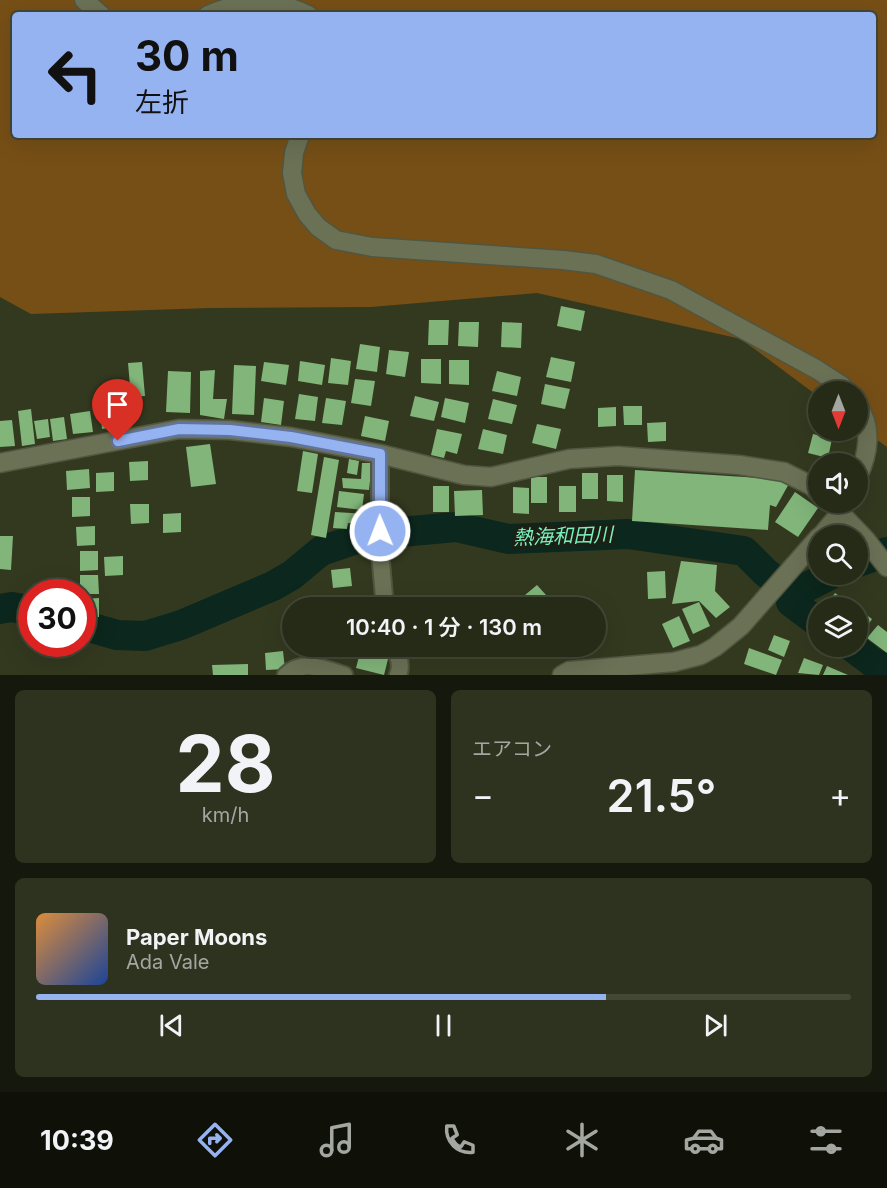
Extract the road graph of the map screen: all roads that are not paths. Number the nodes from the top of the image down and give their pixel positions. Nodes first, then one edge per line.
1 (84, 0) edge
2 (98, 12) edge
3 (217, 12) edge
4 (303, 12) edge
5 (299, 138) edge
6 (835, 381) edge
7 (868, 435) edge
8 (865, 453) edge
9 (380, 454) junction
10 (0, 463) edge
11 (808, 484) edge
12 (845, 513) edge
13 (808, 550) edge
14 (887, 567) edge
15 (384, 597) edge
16 (399, 657) edge
17 (286, 675) edge
18 (344, 675) edge
19 (398, 675) edge
20 (562, 675) edge

1 - 2 street
3 - 4 street
5 - 6 street
7 - 8 street
9 - 10 street
9 - 11 street
9 - 15 street
12 - 14 street
13 - 20 street
16 - 19 street
17 - 18 street

